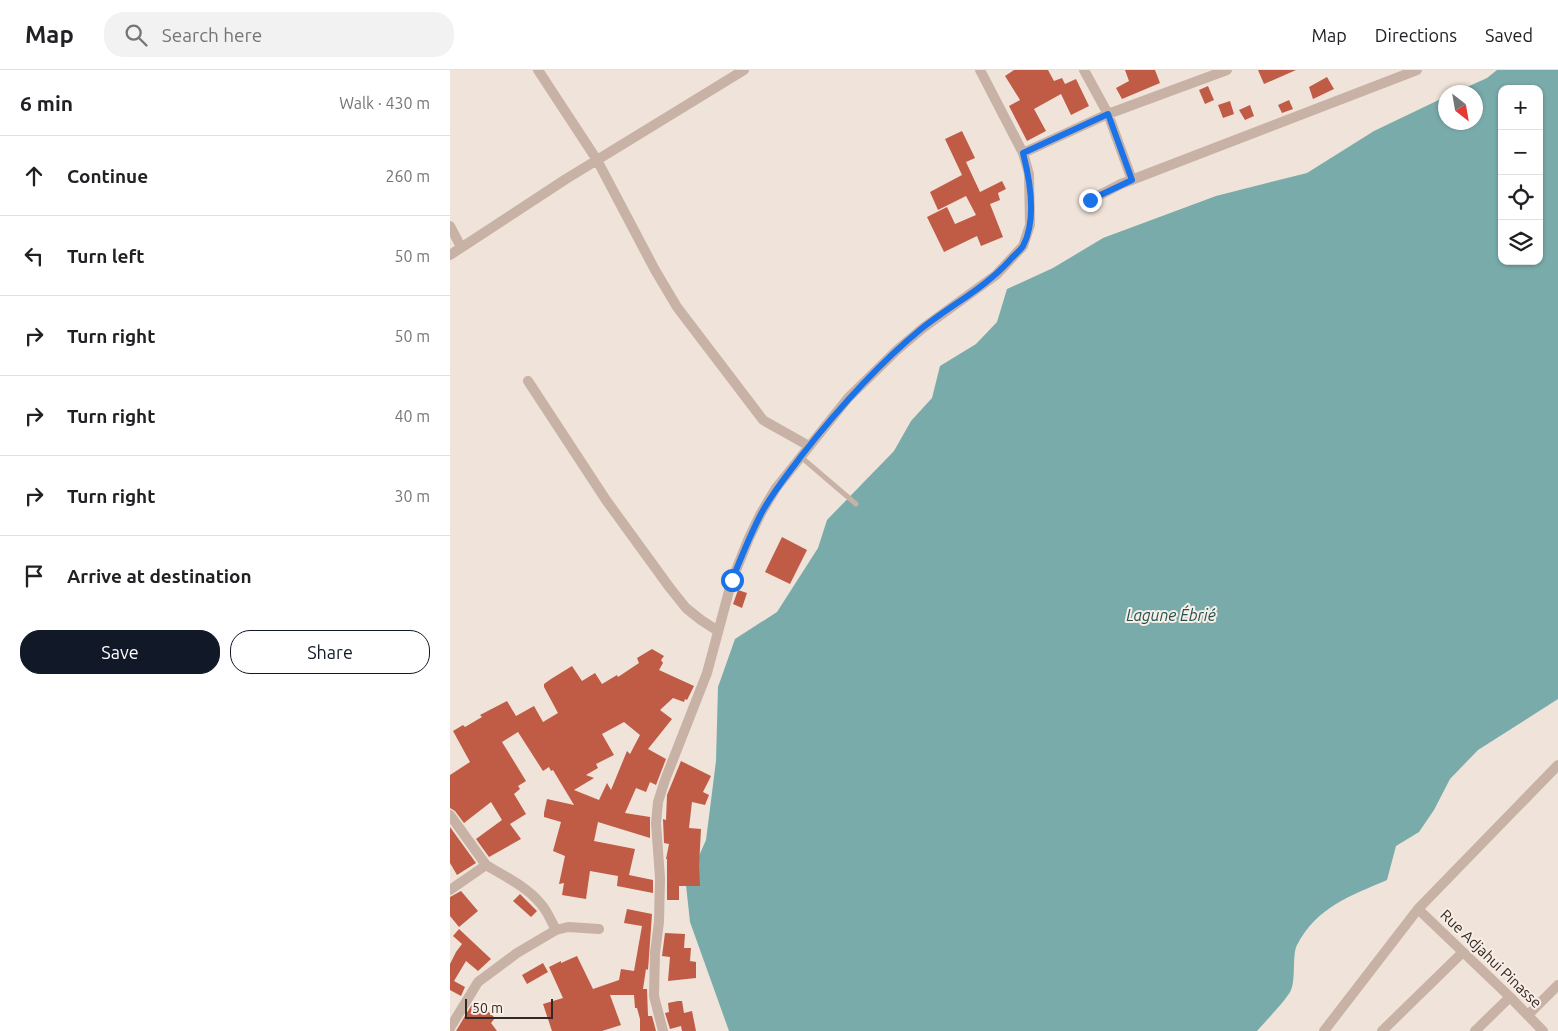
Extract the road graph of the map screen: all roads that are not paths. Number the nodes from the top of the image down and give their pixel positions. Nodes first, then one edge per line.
1 (538, 70) edge
2 (980, 70) edge
3 (1084, 70) edge
4 (1227, 70) edge
5 (1417, 70) edge
6 (739, 71) edge
7 (1108, 114) junction
8 (1023, 153) junction
9 (597, 160) junction
10 (1132, 180) junction
11 (1090, 200) dead end
12 (450, 226) edge
13 (461, 247) junction
14 (450, 254) edge
15 (528, 381) dead end
16 (809, 446) junction
17 (801, 457) junction
18 (856, 504) dead end
19 (718, 631) junction
20 (1557, 768) edge
21 (450, 815) edge
22 (486, 865) junction
23 (450, 890) edge
24 (1418, 909) junction
25 (600, 929) dead end
26 (556, 930) junction
27 (1463, 952) junction
28 (1558, 985) edge
29 (1510, 997) junction
30 (1528, 1015) junction
31 (450, 1028) edge
32 (1330, 1029) edge
33 (664, 1031) edge
34 (1382, 1031) edge
35 (1475, 1031) edge
36 (1543, 1031) edge

1 - 9 street
2 - 8 street
3 - 7 street
4 - 7 street
5 - 10 street
6 - 9 street
7 - 8 street
7 - 10 street
8 - 16 street
9 - 13 street
9 - 16 street
10 - 11 street
12 - 13 street
13 - 14 street
15 - 19 street
16 - 17 street
17 - 18 lane
17 - 19 street
19 - 33 street
20 - 24 street
21 - 22 street
22 - 23 street
22 - 26 street
24 - 27 street, Rue Adjahui Pinasse
24 - 32 street
25 - 26 street
26 - 31 street
27 - 29 street, Rue Adjahui Pinasse
27 - 34 street
28 - 30 street
29 - 30 street, Rue Adjahui Pinasse
29 - 35 street
30 - 36 street, Rue Adjahui Pinasse

